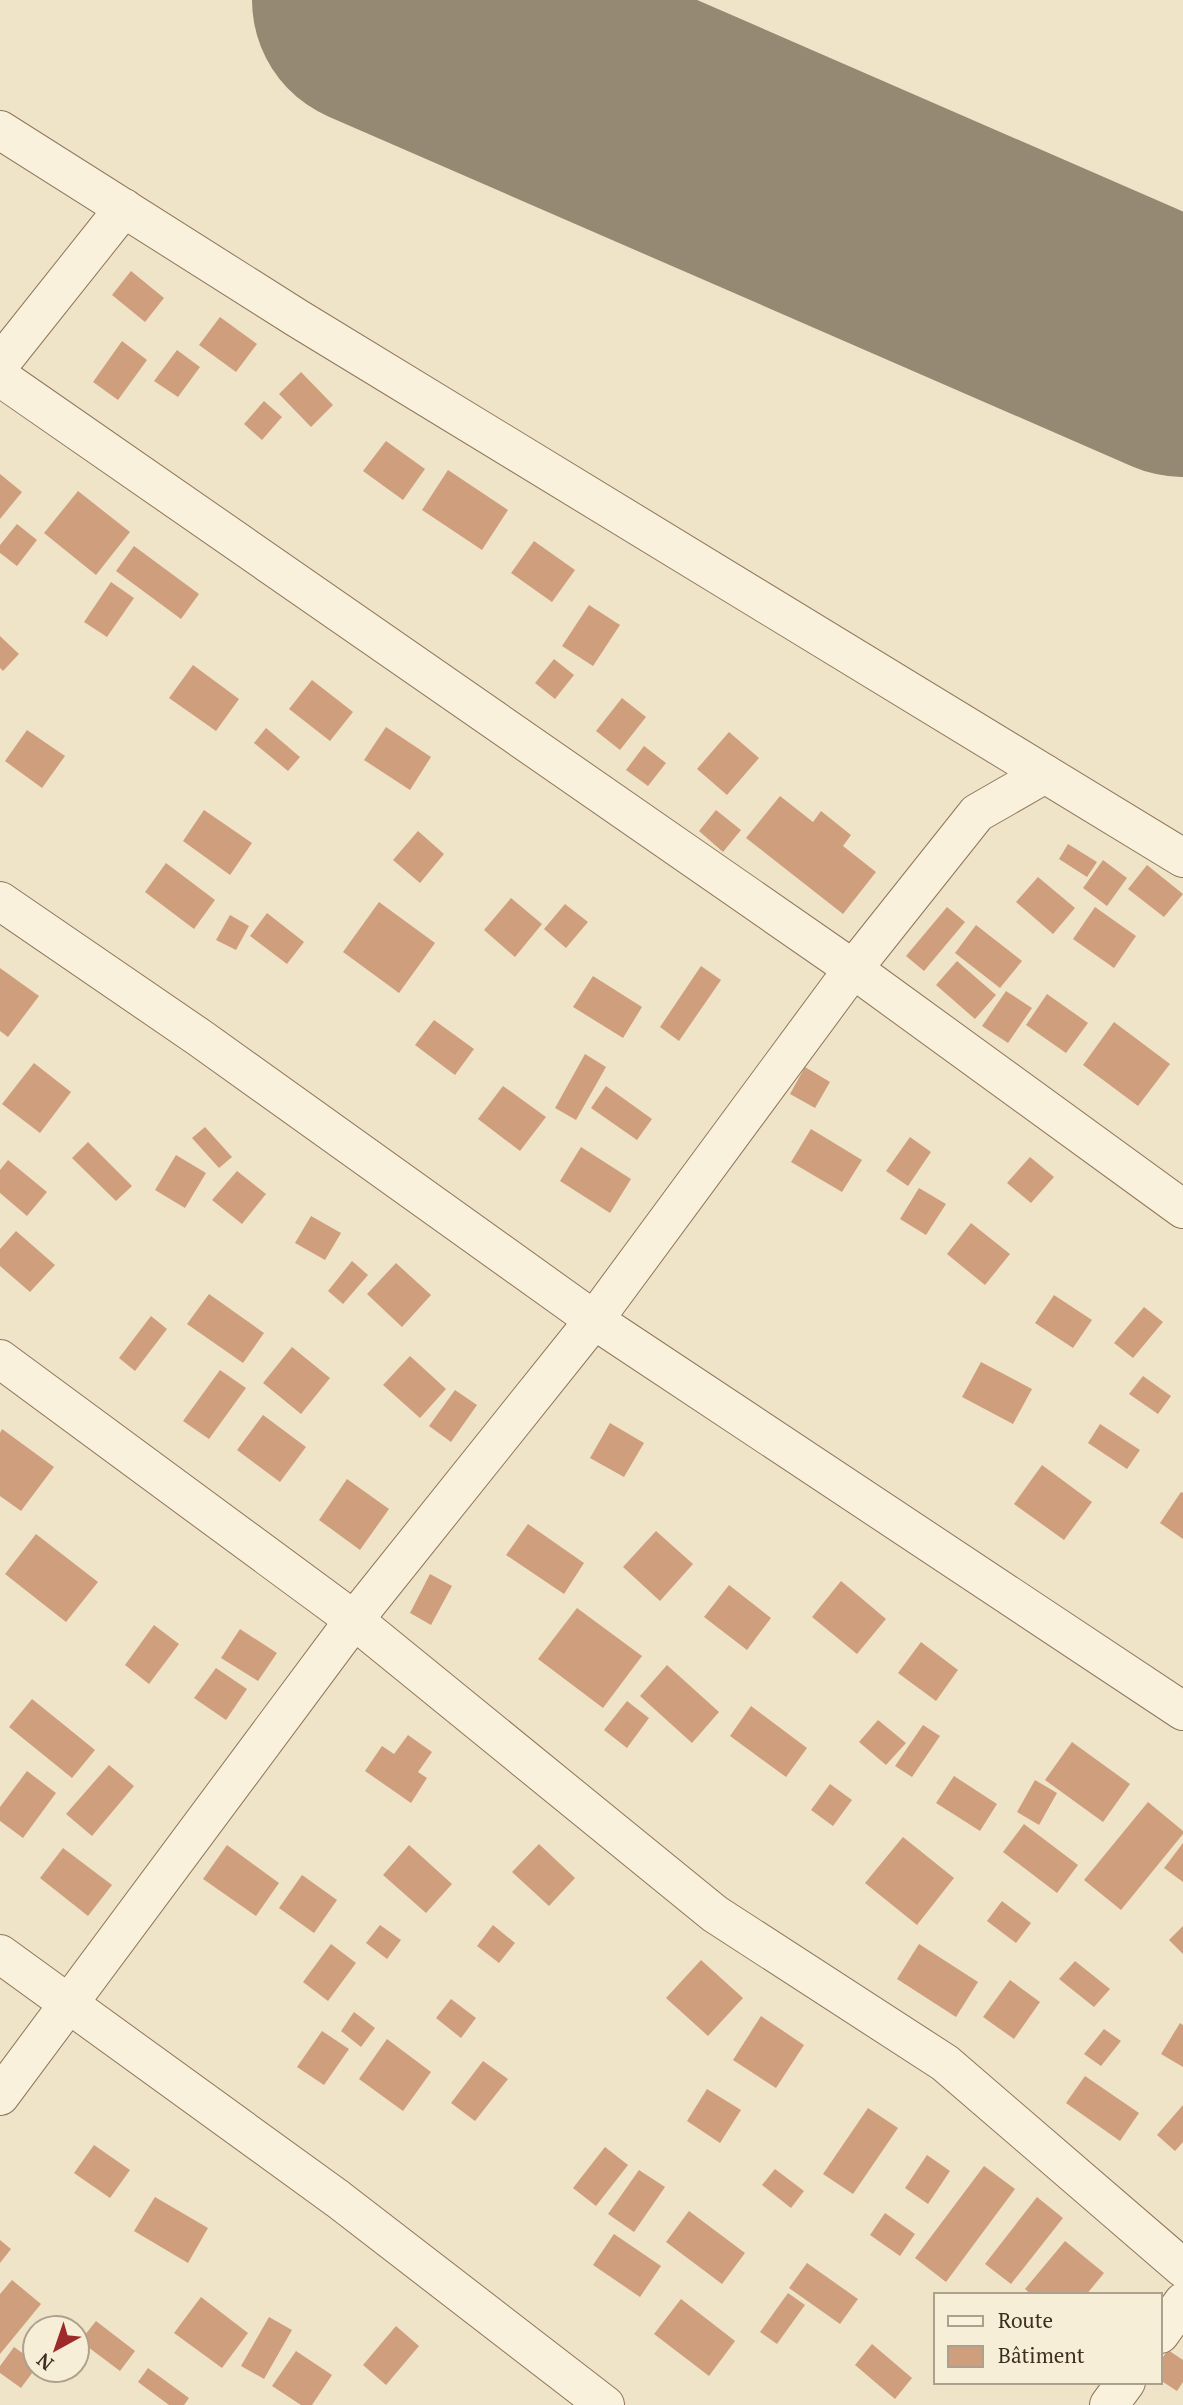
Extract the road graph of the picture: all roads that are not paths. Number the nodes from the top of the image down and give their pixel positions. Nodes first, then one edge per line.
1 (0, 130) edge
2 (124, 208) junction
3 (0, 364) edge
4 (0, 377) edge
5 (1045, 774) junction
6 (1183, 858) edge
7 (0, 901) edge
8 (853, 969) junction
9 (1183, 1209) edge
10 (594, 1320) junction
11 (0, 1359) edge
12 (354, 1620) junction
13 (1183, 1711) edge
14 (0, 1954) edge
15 (70, 2004) junction
16 (0, 2096) edge
17 (1183, 2267) edge
18 (1183, 2302) edge
19 (1162, 2331) edge
20 (1124, 2384) edge
21 (606, 2405) edge
22 (1109, 2405) edge

1 - 2 street
2 - 3 street
2 - 5 street
4 - 8 street
5 - 6 street
5 - 8 street
7 - 10 street
8 - 9 street
8 - 10 street
10 - 12 street
10 - 13 street
11 - 12 street
12 - 15 street
12 - 17 street
14 - 15 street
15 - 16 street
15 - 21 street
18 - 19 street
20 - 22 street

